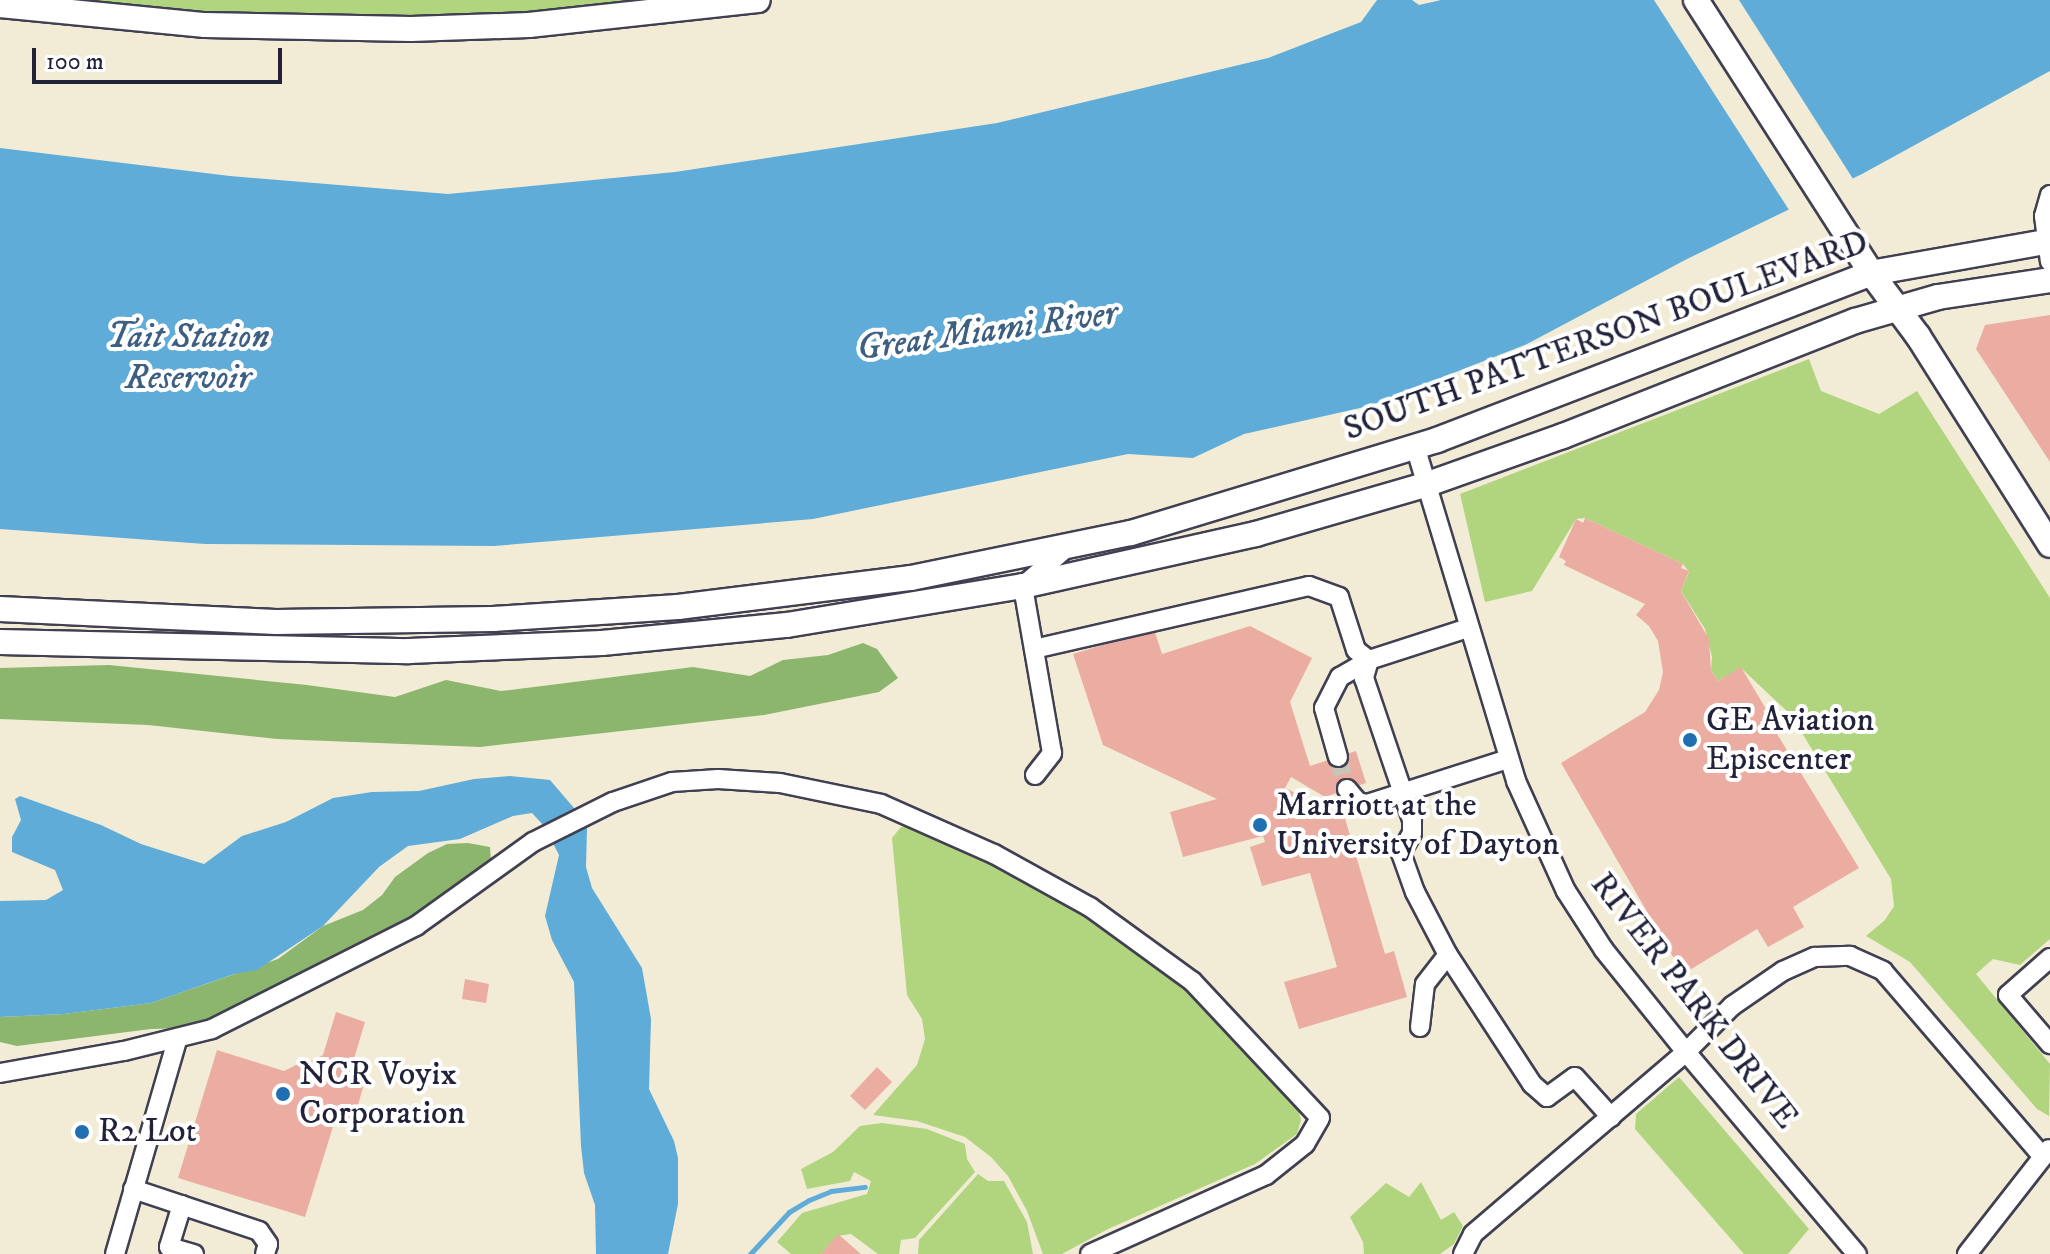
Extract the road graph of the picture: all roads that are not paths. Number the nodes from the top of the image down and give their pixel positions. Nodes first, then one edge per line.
1 (758, 0) edge
2 (1696, 0) edge
3 (0, 5) edge
4 (2050, 195) edge
5 (2049, 248) edge
6 (1871, 273) junction
7 (2050, 280) edge
8 (1898, 307) junction
9 (1415, 446) junction
10 (1428, 484) junction
11 (2050, 545) edge
12 (1065, 549) junction
13 (1023, 586) junction
14 (0, 609) edge
15 (1468, 628) junction
16 (0, 642) edge
17 (1034, 649) junction
18 (1369, 660) junction
19 (1338, 757) tunnel mouth
20 (1508, 759) junction
21 (1035, 775) dead end
22 (1347, 789) dead end
23 (1402, 793) junction
24 (1448, 955) junction
25 (2050, 958) edge
26 (1420, 1027) dead end
27 (177, 1040) junction
28 (2050, 1044) edge
29 (1686, 1052) junction
30 (0, 1073) edge
31 (1611, 1117) junction
32 (2046, 1152) edge
33 (133, 1189) junction
34 (182, 1205) junction
35 (168, 1250) edge
36 (115, 1254) edge
37 (194, 1254) edge
38 (265, 1254) edge
39 (1090, 1254) edge
40 (1463, 1254) edge
41 (1857, 1254) edge
42 (1967, 1254) edge

1 - 3 main road
2 - 6 main road
4 - 5 street
5 - 6 main road, SOUTH PATTERSON BOULEVARD
6 - 8 main road
6 - 9 main road, SOUTH PATTERSON BOULEVARD
7 - 8 main road, SOUTH PATTERSON BOULEVARD
8 - 10 main road, SOUTH PATTERSON BOULEVARD
8 - 11 main road
9 - 10 street, RIVER PARK DRIVE
9 - 12 main road, SOUTH PATTERSON BOULEVARD
10 - 13 main road, SOUTH PATTERSON BOULEVARD
10 - 15 street, RIVER PARK DRIVE
12 - 13 street
12 - 14 main road, SOUTH PATTERSON BOULEVARD
13 - 16 main road, SOUTH PATTERSON BOULEVARD
13 - 17 street
15 - 18 street
15 - 20 street, RIVER PARK DRIVE
17 - 18 street
17 - 21 street
18 - 19 street
18 - 23 street
20 - 23 street
20 - 29 street, RIVER PARK DRIVE
22 - 23 street
23 - 24 street
24 - 26 street
24 - 31 street
25 - 28 street
27 - 30 street
27 - 33 street
27 - 39 street
29 - 31 street
29 - 32 street
29 - 41 street, RIVER PARK DRIVE
31 - 40 street
32 - 42 street
33 - 34 street
33 - 36 street
34 - 35 street
34 - 38 street
35 - 37 street

